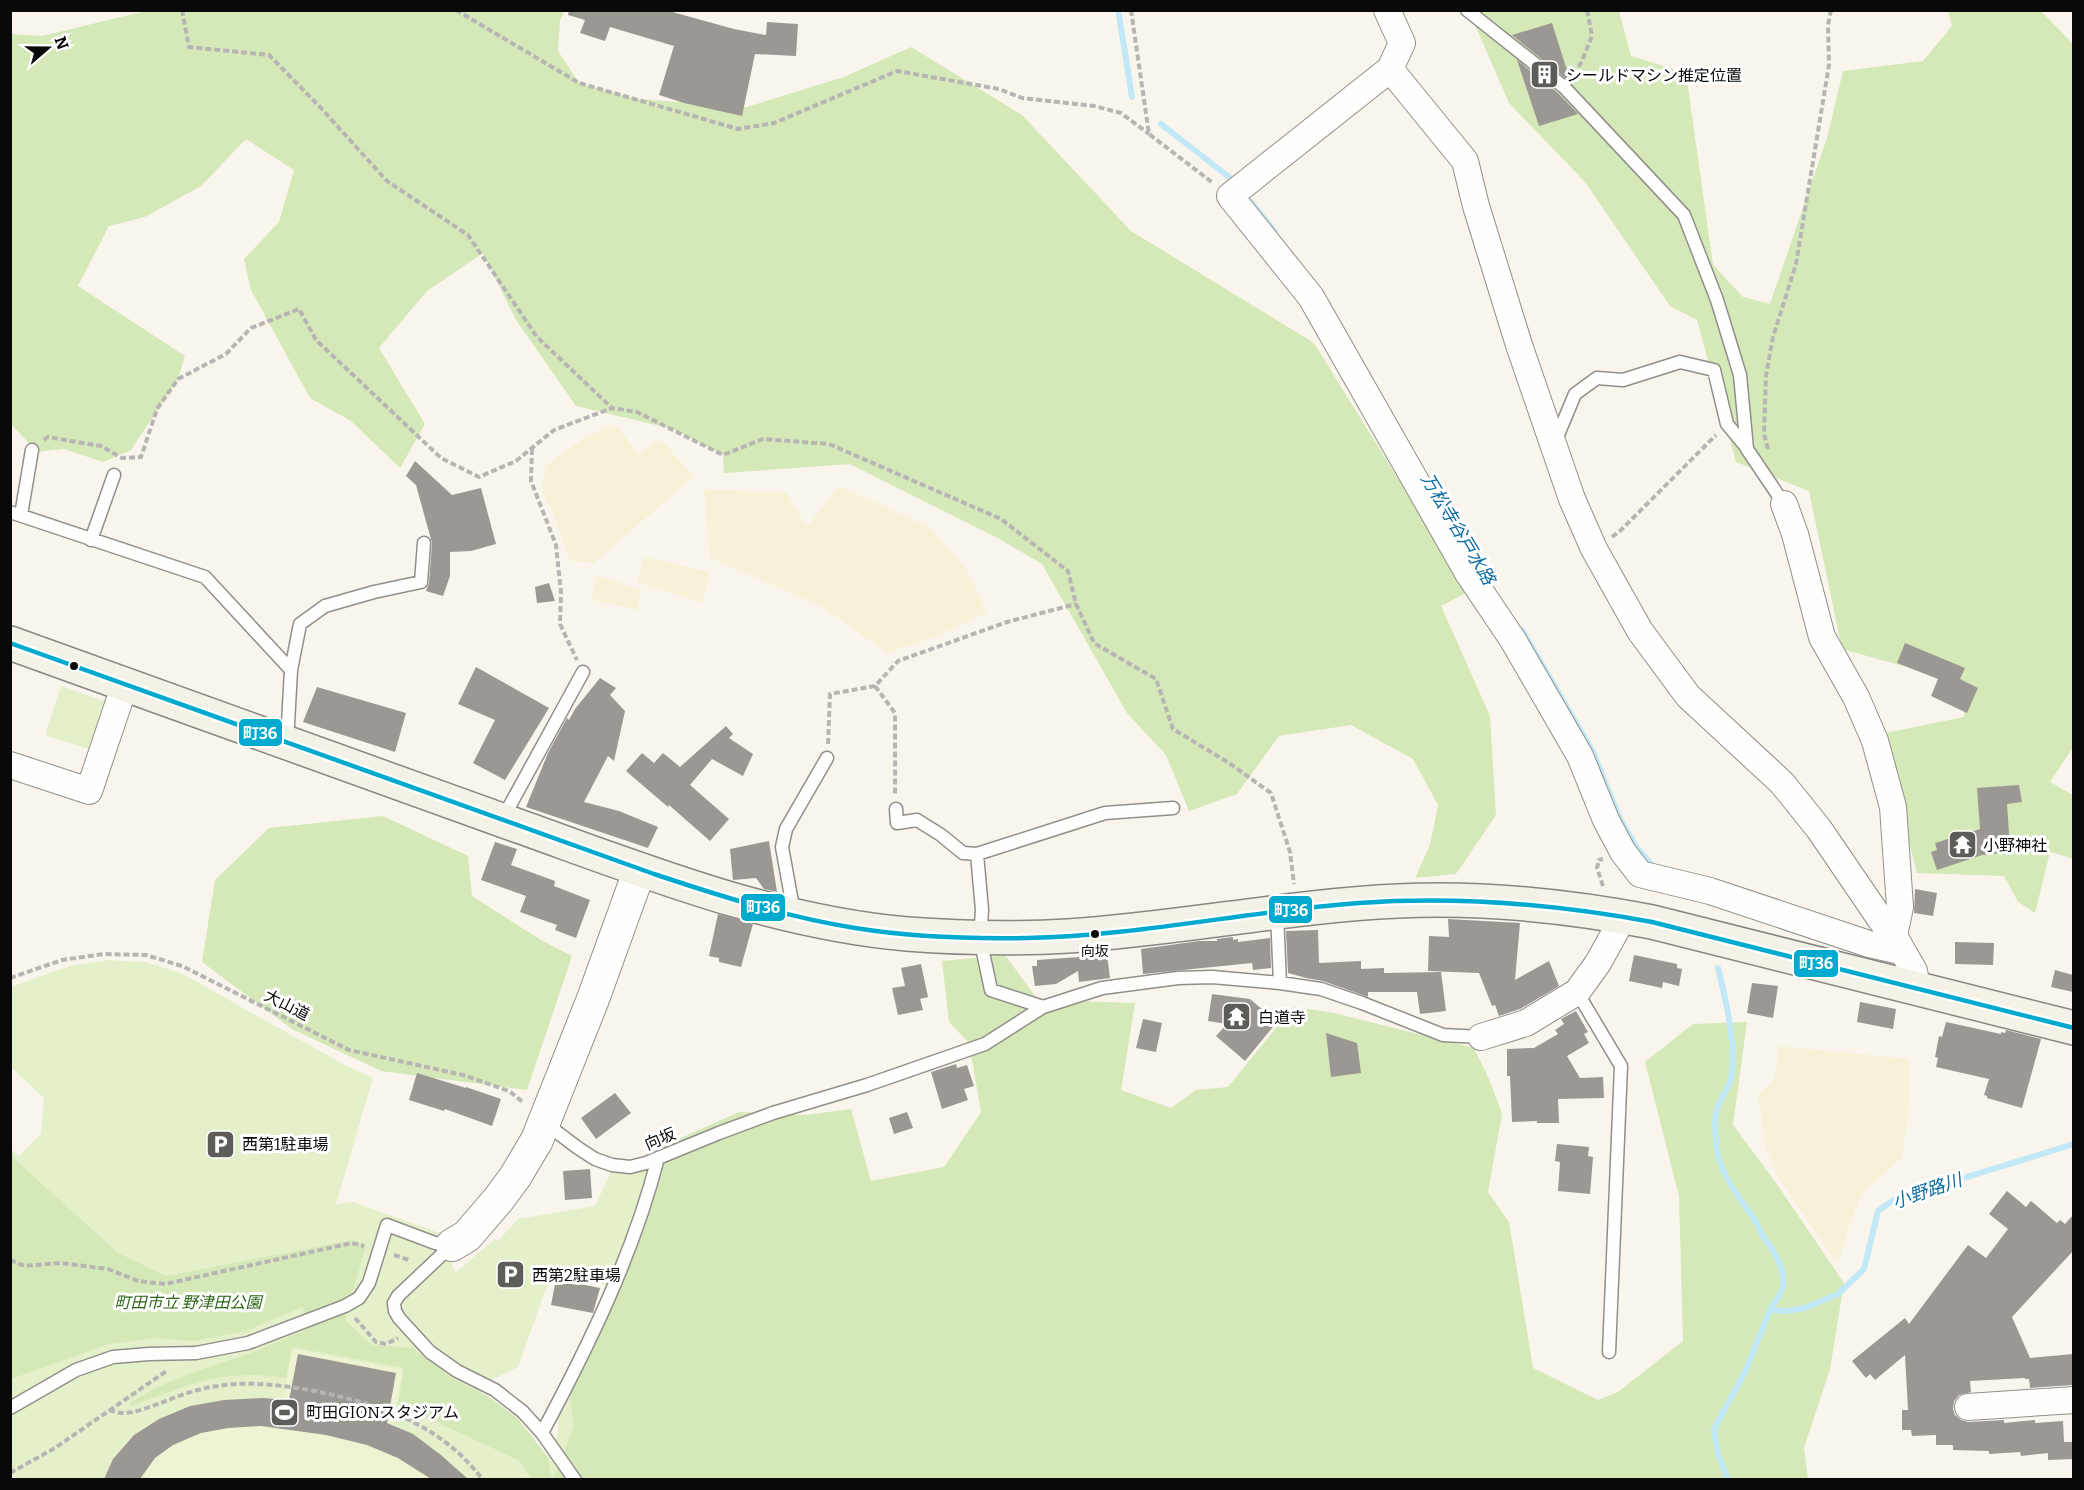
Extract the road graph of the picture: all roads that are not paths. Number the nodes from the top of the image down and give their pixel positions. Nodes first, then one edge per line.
1 (1387, 10) edge
2 (1467, 10) edge
3 (1390, 69) junction
4 (1554, 446) junction
5 (1747, 449) junction
6 (32, 450) road end
7 (114, 475) dead end
8 (1784, 504) joint
9 (16, 514) edge
10 (91, 540) junction
11 (424, 543) dead end
12 (10, 644) edge
13 (291, 670) junction
14 (583, 672) road end
15 (125, 684) junction
16 (287, 742) junction
17 (827, 758) road end
18 (24, 774) edge
19 (1173, 808) dead end
20 (896, 809) road end
21 (502, 820) junction
22 (977, 854) junction
23 (640, 869) junction
24 (1284, 912) junction
25 (795, 916) junction
26 (1624, 916) junction
27 (980, 938) junction
28 (1898, 944) junction
29 (1280, 983) junction
30 (1917, 987) junction
31 (1577, 992) junction
32 (1043, 1007) junction
33 (2073, 1028) edge
34 (1481, 1037) joint
35 (544, 1122) junction
36 (658, 1158) junction
37 (452, 1245) junction
38 (1609, 1352) dead end
39 (2073, 1400) edge
40 (1968, 1407) dead end
41 (10, 1408) edge
42 (542, 1433) junction
43 (575, 1479) edge

1 - 3 street
2 - 5 lane
3 - 4 street
3 - 28 street
4 - 5 lane
4 - 28 street
5 - 8 lane
6 - 9 lane
7 - 10 lane
8 - 28 street
9 - 10 lane
10 - 13 lane
11 - 13 lane
12 - 15 main road
13 - 16 lane
14 - 21 lane
15 - 16 main road
15 - 18 street
16 - 21 main road
17 - 25 lane
19 - 22 lane
20 - 22 lane
21 - 23 main road
22 - 27 lane
23 - 25 main road
23 - 35 street
24 - 26 main road
24 - 27 main road
24 - 29 lane
25 - 27 main road
26 - 30 main road
26 - 31 street
27 - 32 lane
28 - 30 street
29 - 32 lane, 向坂
29 - 34 lane, 向坂
30 - 33 main road
31 - 34 street
31 - 38 lane
32 - 36 lane, 向坂
35 - 36 lane, 向坂
35 - 37 street
36 - 42 lane
37 - 41 lane
37 - 42 lane
39 - 40 street
42 - 43 lane

